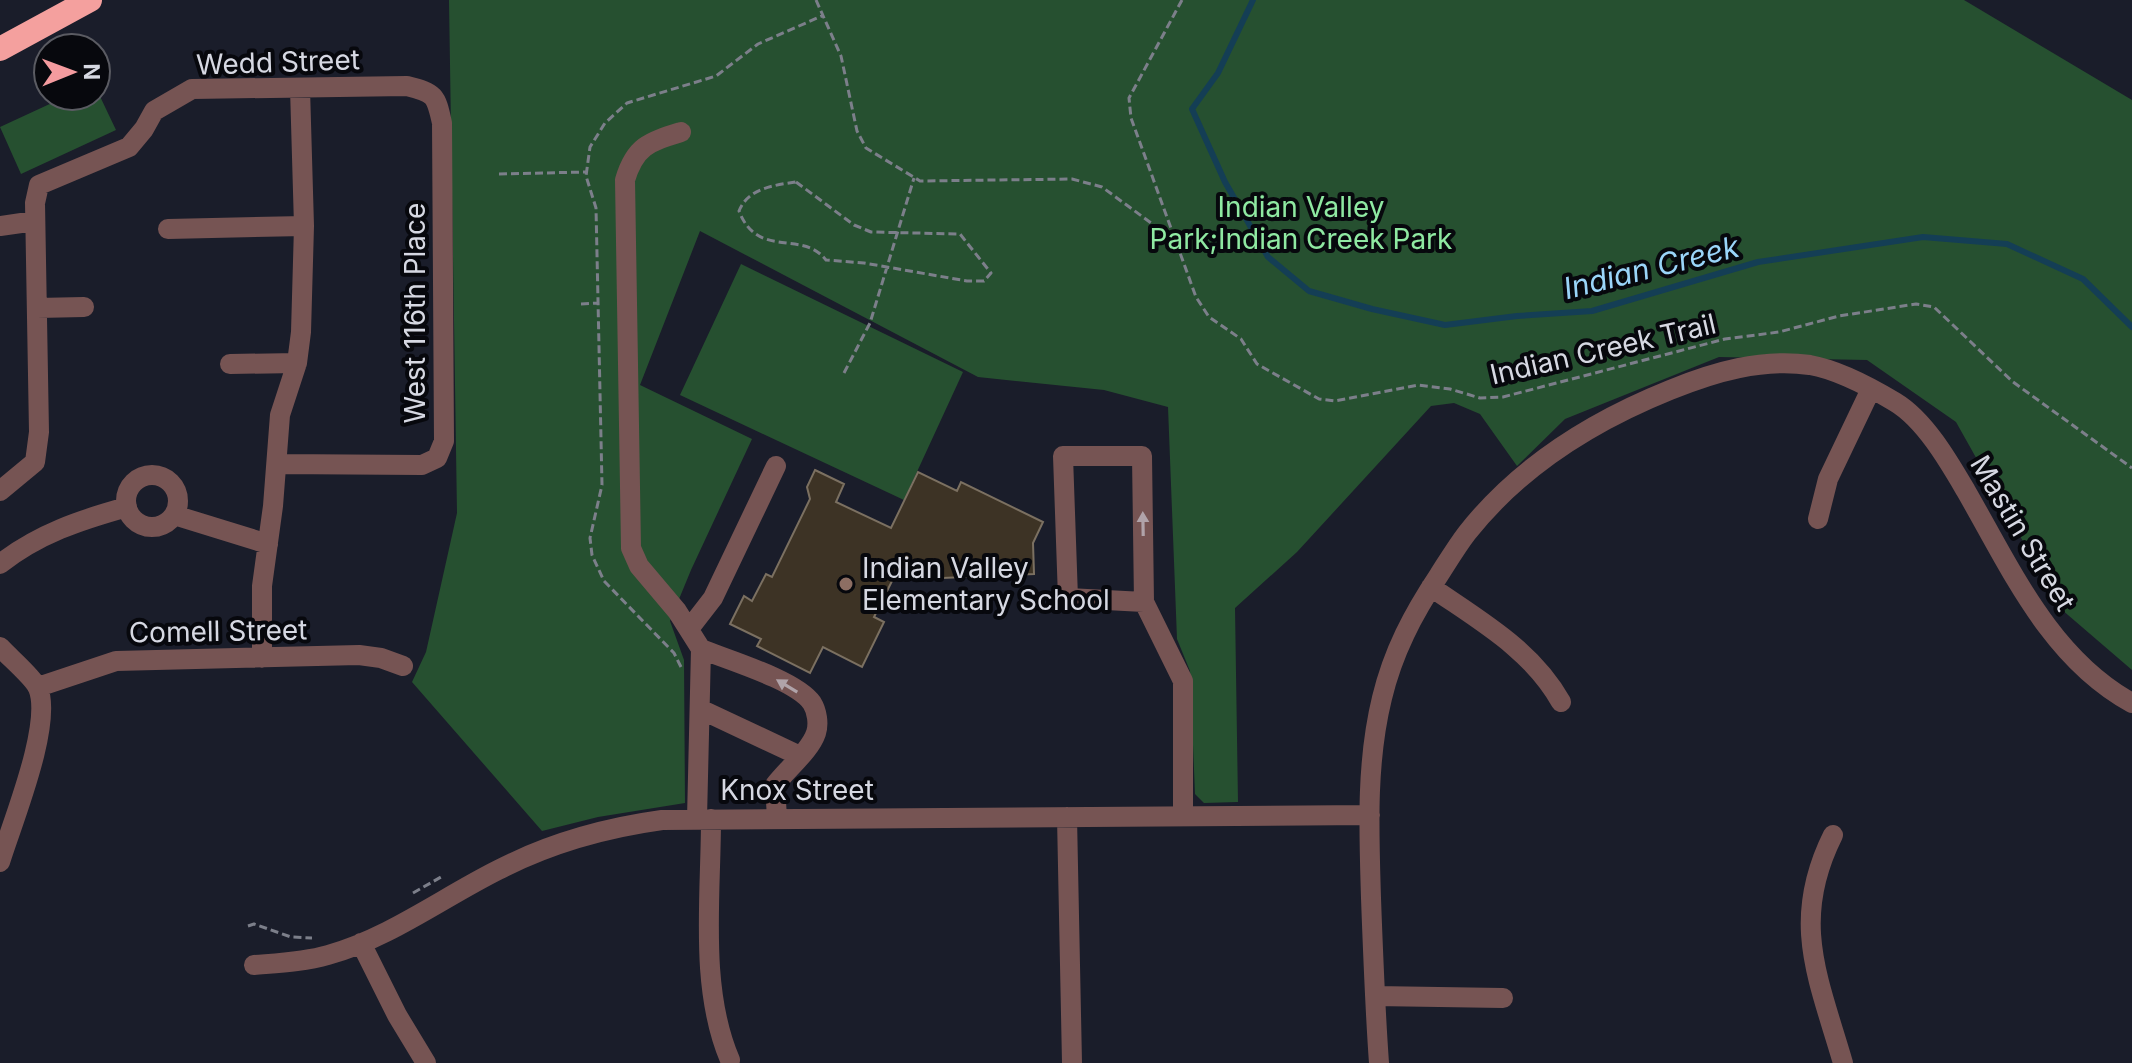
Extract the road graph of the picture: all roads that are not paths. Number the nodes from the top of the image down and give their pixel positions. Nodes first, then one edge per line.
1 (90, 0) edge
2 (0, 49) edge
3 (300, 88) junction
4 (437, 100) joint
5 (681, 132) dead end
6 (35, 221) junction
7 (0, 226) edge
8 (304, 226) junction
9 (168, 229) dead end
10 (84, 307) dead end
11 (37, 308) junction
12 (297, 363) junction
13 (230, 364) dead end
14 (1871, 389) junction
15 (277, 464) junction
16 (776, 466) dead end
17 (0, 491) edge
18 (127, 507) junction
19 (174, 515) junction
20 (1818, 519) dead end
21 (268, 544) junction
22 (0, 564) edge
23 (1431, 587) junction
24 (1144, 602) junction
25 (689, 629) junction
26 (0, 647) edge
27 (701, 649) junction
28 (262, 658) junction
29 (403, 666) dead end
30 (38, 687) junction
31 (1561, 702) dead end
32 (2132, 703) edge
33 (700, 709) junction
34 (800, 756) junction
35 (1370, 815) junction
36 (1183, 816) junction
37 (1067, 817) junction
38 (777, 818) junction
39 (704, 819) junction
40 (1833, 835) dead end
41 (0, 862) edge
42 (361, 943) junction
43 (254, 965) dead end
44 (1375, 996) junction
45 (1503, 998) dead end
46 (730, 1060) dead end
47 (426, 1063) edge
48 (1072, 1063) edge
49 (1379, 1063) edge
50 (1843, 1063) edge

1 - 2 highway
3 - 4 street, Wedd Street
3 - 6 street, Wedd Street
3 - 8 street
4 - 15 street, West 116th Place
5 - 25 street
6 - 7 street
6 - 11 street, Wedd Street
8 - 9 street
8 - 12 street
10 - 11 street
11 - 17 street, Wedd Street
12 - 13 street
12 - 15 street
14 - 20 street
14 - 23 street, Mastin Street
14 - 32 street, Mastin Street
15 - 21 street
16 - 25 street
18 - 19 street
18 - 19 street
18 - 22 street
19 - 21 street
21 - 28 street
23 - 31 street
23 - 35 street, Mastin Street
24 -> 24 street
24 - 36 street
25 - 27 street
26 - 30 street
27 - 33 street
34 -> 27 street
28 - 29 street, Comell Street
28 - 30 street, Comell Street
30 - 41 street
33 - 34 street
33 - 39 street
34 - 38 street
35 - 36 street, Knox Street
35 - 44 street, Mastin Street
36 - 37 street, Knox Street
37 - 38 street, Knox Street
37 - 48 street
38 - 39 street, Knox Street
39 - 42 street, Knox Street
39 - 46 street
40 - 50 street
42 - 43 street, Knox Street
42 - 47 street
44 - 45 street
44 - 49 street, Mastin Street

